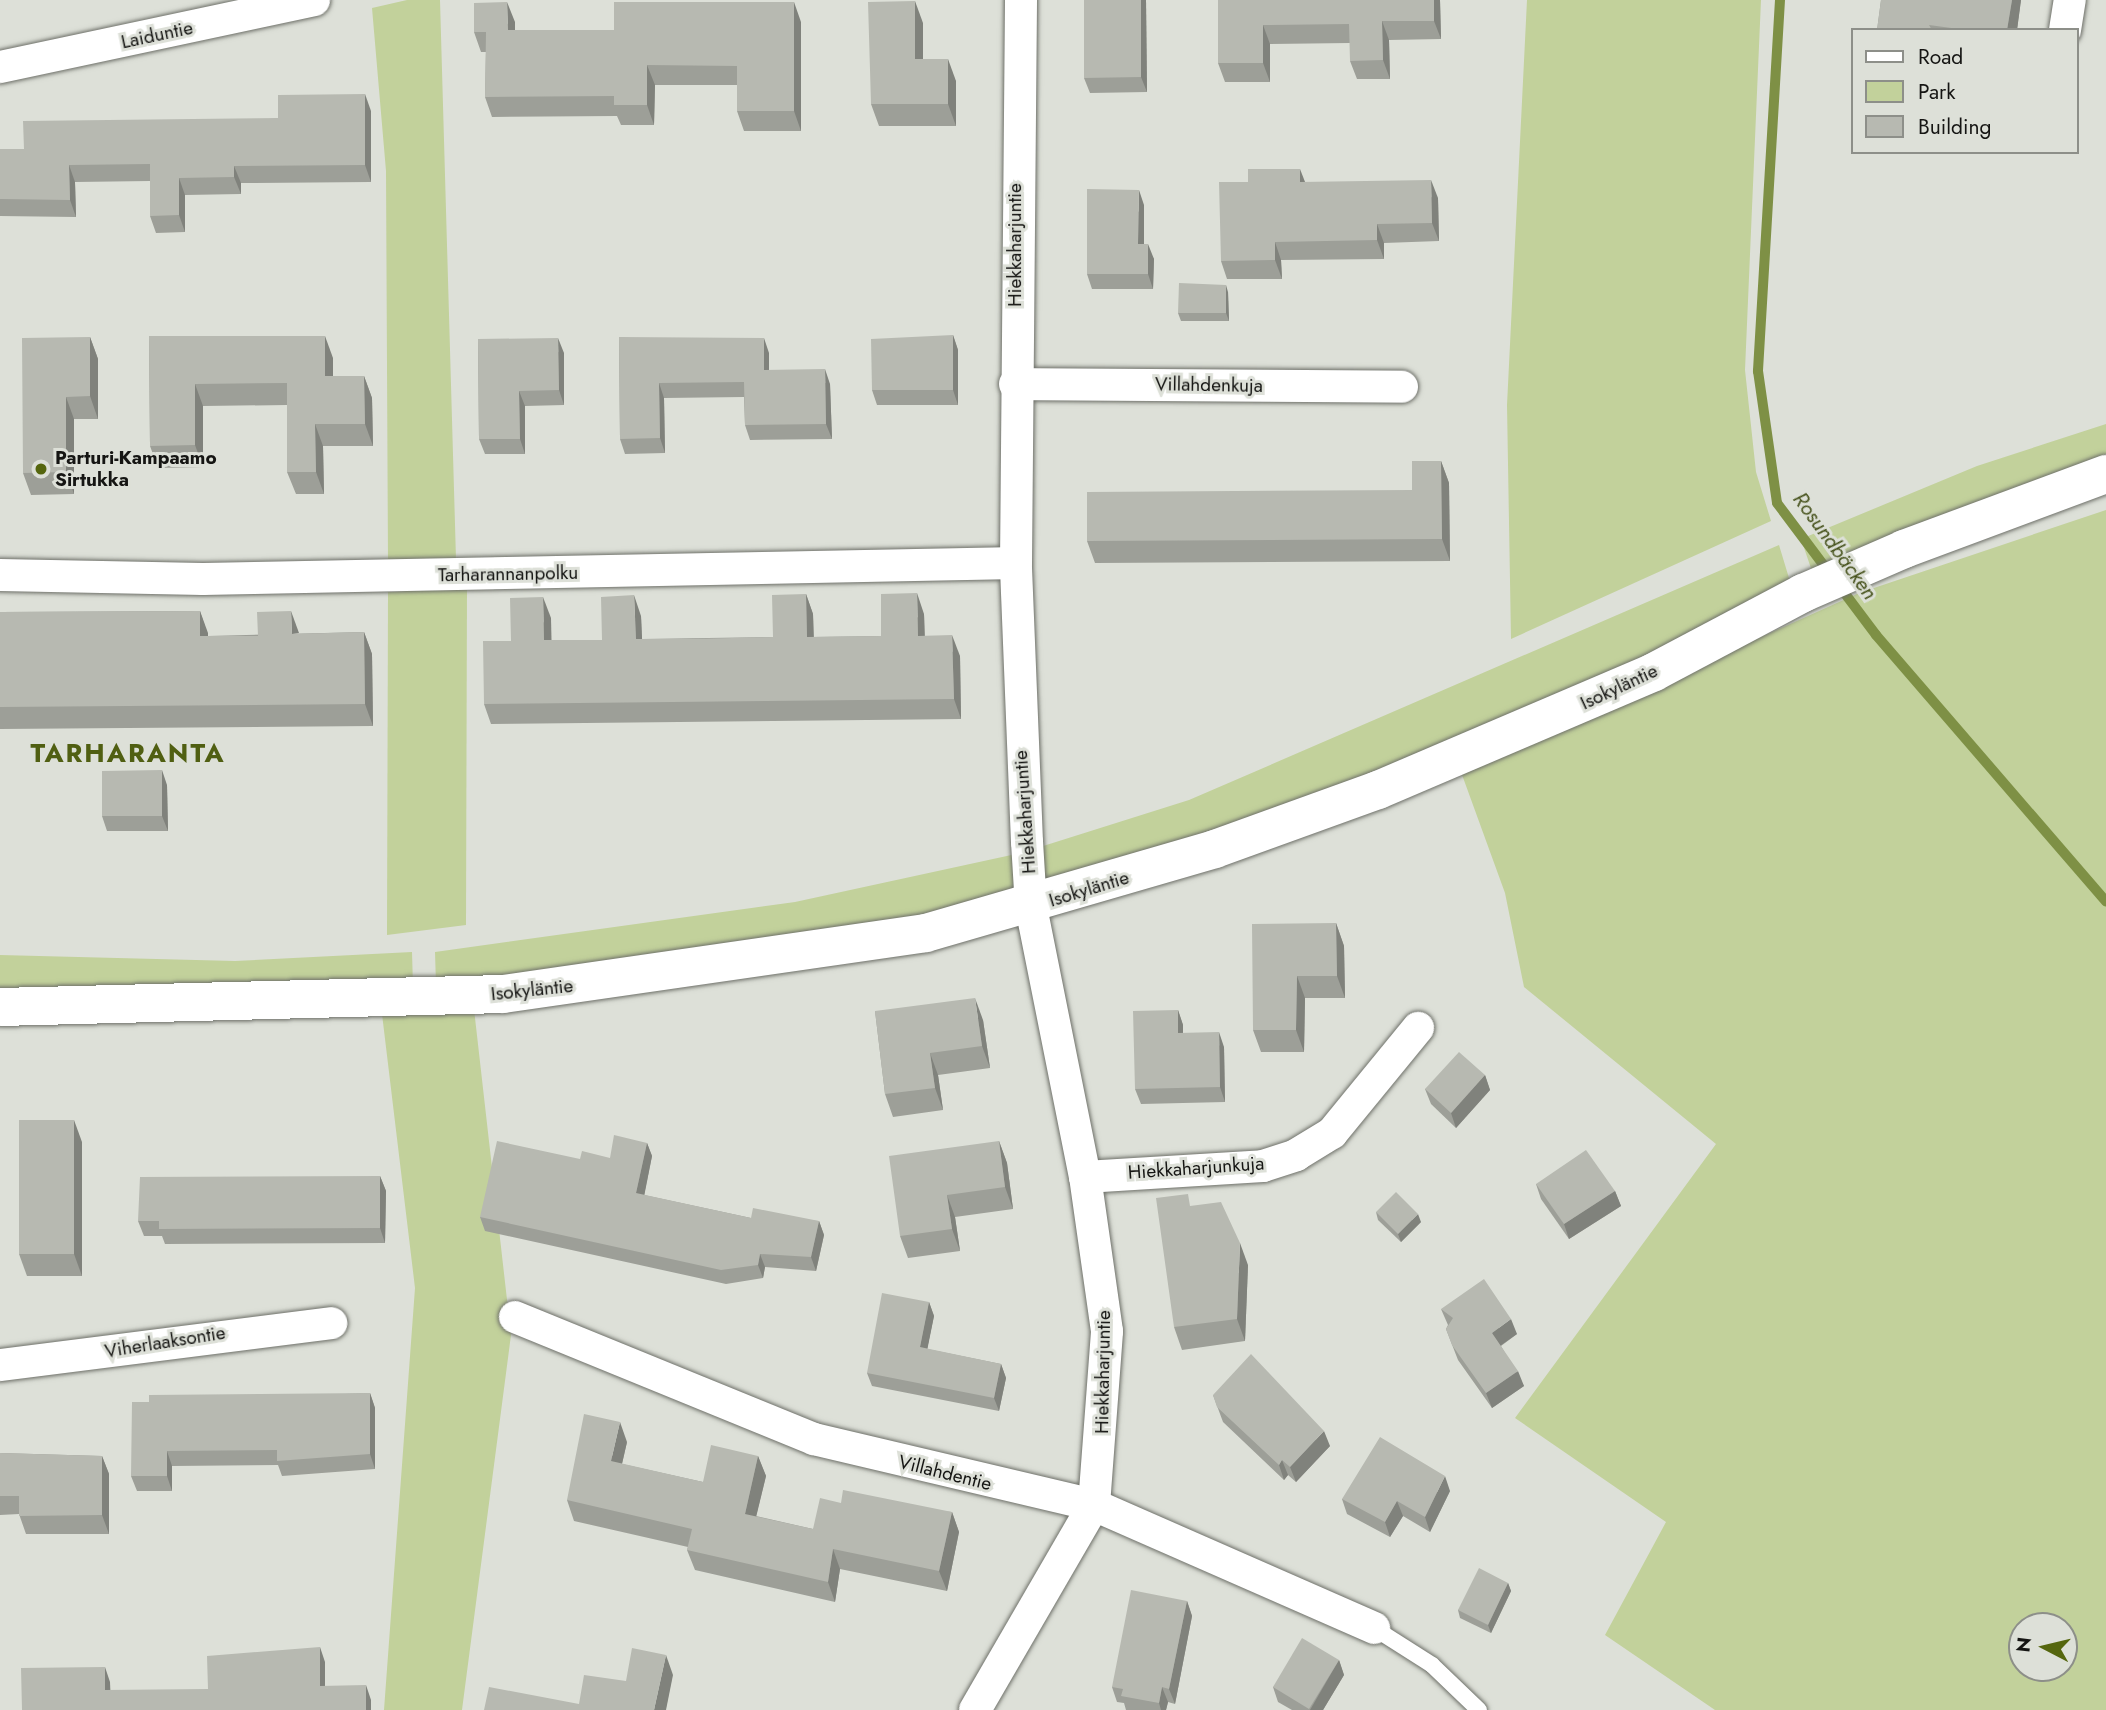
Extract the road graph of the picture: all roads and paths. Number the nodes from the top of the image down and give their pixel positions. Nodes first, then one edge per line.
1 (314, 0) edge
2 (1021, 0) edge
3 (2070, 0) edge
4 (2065, 28) edge
5 (0, 67) edge
6 (1016, 384) junction
7 (1402, 387) dead end
8 (2106, 474) edge
9 (1016, 563) junction
10 (0, 575) edge
11 (1031, 906) junction
12 (0, 1007) edge
13 (1418, 1028) dead end
14 (1086, 1177) junction
15 (515, 1317) dead end
16 (331, 1323) dead end
17 (0, 1365) edge
18 (1094, 1505) junction
19 (1374, 1628) joint
20 (975, 1710) edge
21 (1479, 1710) edge

1 - 5 street, Laiduntie
2 - 6 street, Hiekkaharjuntie
3 - 4 street
6 - 7 street, Villahdenkuja
6 - 9 street, Hiekkaharjuntie
8 - 11 street, Isokyläntie
9 - 10 street, Tarharannanpolku
9 - 11 street, Hiekkaharjuntie
11 - 12 street, Isokyläntie
11 - 14 street, Hiekkaharjuntie
13 - 14 street, Hiekkaharjunkuja
14 - 18 street, Hiekkaharjuntie
15 - 18 street, Villahdentie
16 - 17 street, Viherlaaksontie
18 - 19 street, Villahdentie
18 - 20 street, Hiekkaharjuntie
19 - 21 lane

